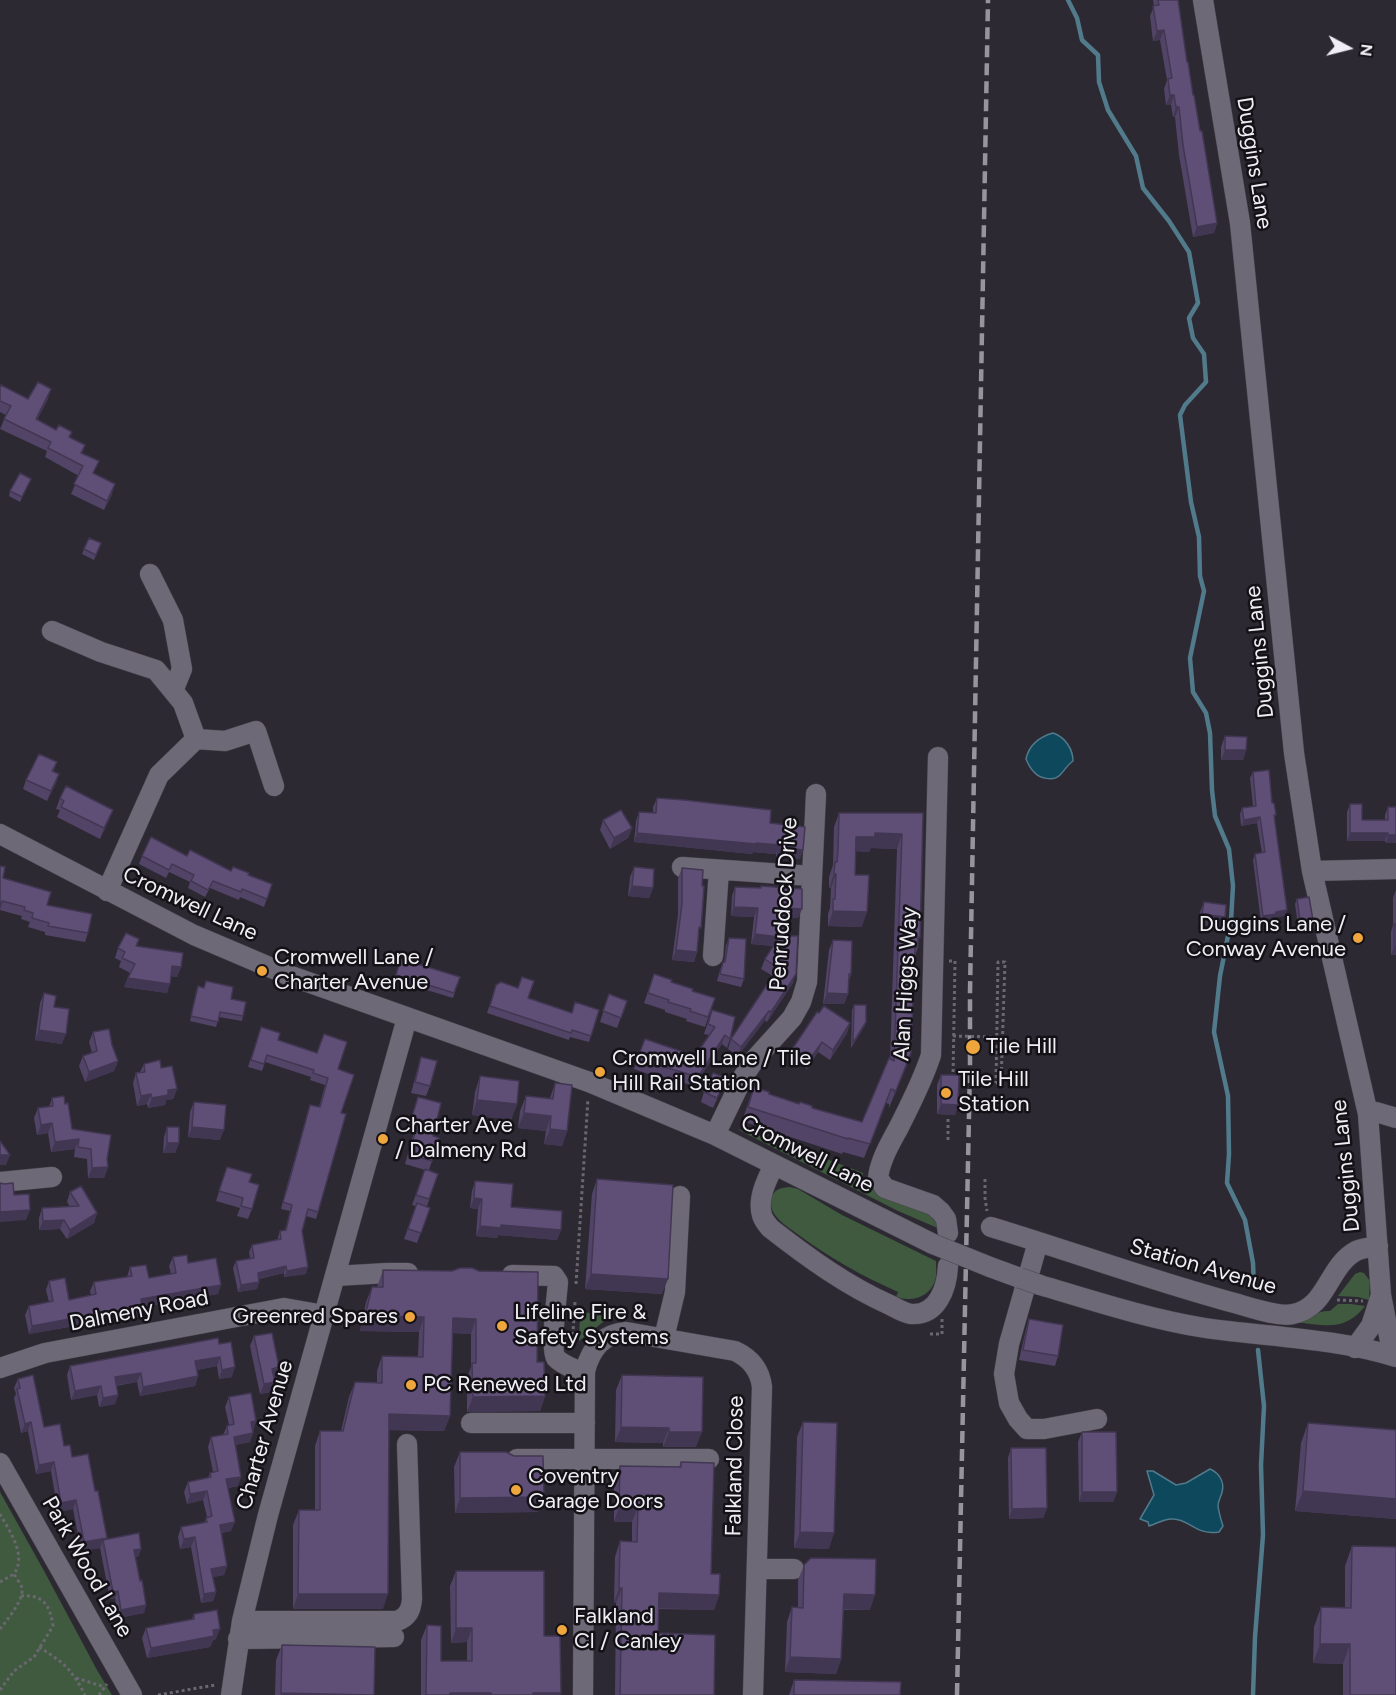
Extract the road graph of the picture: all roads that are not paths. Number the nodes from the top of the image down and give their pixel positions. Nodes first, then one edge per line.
1 (1203, 0) edge
2 (150, 574) dead end
3 (52, 631) dead end
4 (172, 691) junction
5 (196, 739) junction
6 (938, 757) dead end
7 (274, 786) dead end
8 (816, 794) dead end
9 (0, 834) edge
10 (682, 867) edge
11 (1396, 869) edge
12 (719, 870) junction
13 (1312, 871) junction
14 (812, 876) junction
15 (107, 891) junction
16 (712, 956) dead end
17 (407, 1018) junction
18 (1368, 1113) junction
19 (1396, 1118) edge
20 (715, 1135) junction
21 (774, 1165) junction
22 (52, 1177) dead end
23 (0, 1182) edge
24 (680, 1196) dead end
25 (991, 1227) road end
26 (940, 1238) junction
27 (1038, 1242) junction
28 (1378, 1246) junction
29 (948, 1266) dead end
30 (423, 1274) edge
31 (497, 1274) edge
32 (335, 1276) junction
33 (1376, 1300) junction
34 (324, 1315) junction
35 (664, 1338) junction
36 (1355, 1348) junction
37 (1394, 1357) edge
38 (0, 1368) edge
39 (578, 1370) junction
40 (1098, 1419) dead end
41 (471, 1423) dead end
42 (585, 1423) junction
43 (407, 1444) dead end
44 (509, 1459) edge
45 (709, 1459) dead end
46 (585, 1460) junction
47 (0, 1463) edge
48 (757, 1569) junction
49 (794, 1569) dead end
50 (240, 1630) junction
51 (394, 1637) dead end
52 (231, 1689) edge
53 (132, 1695) edge
54 (584, 1695) edge
55 (753, 1695) edge

1 - 13 street, Duggins Lane
2 - 4 street
3 - 4 street
4 - 5 street
5 - 7 street
5 - 15 street
6 - 26 street, Alan Higgs Way
8 - 14 street, Penruddock Drive
9 - 15 street, Cromwell Lane
10 - 12 street
11 - 13 street
12 - 14 street
12 - 16 street
13 - 18 street, Duggins Lane
14 - 20 street, Penruddock Drive
15 - 17 street, Cromwell Lane
17 - 20 street, Cromwell Lane
17 - 32 street, Charter Avenue
18 - 19 street
18 - 28 street, Duggins Lane
20 - 21 street, Cromwell Lane
21 - 26 street, Cromwell Lane
21 - 29 street
22 - 23 street
24 - 35 street
25 - 27 street, Station Avenue
26 - 36 street, Cromwell Lane, bridge
27 - 28 street, Station Avenue
27 - 40 street
28 - 33 street, Duggins Lane
30 - 32 street
31 - 39 street
32 - 34 street, Charter Avenue
33 - 36 street, Duggins Lane
33 - 37 street, Duggins Lane
34 - 38 street, Dalmeny Road
34 - 50 street, Charter Avenue
35 - 39 street, Falkland Close
35 - 48 street, Falkland Close
36 - 37 street
39 - 42 street, Falkland Close
41 - 42 street
42 - 46 street, Falkland Close
43 - 50 street
44 - 46 street
45 - 46 street
46 - 54 street, Falkland Close
47 - 53 street, Park Wood Lane
48 - 49 street
48 - 55 street, Falkland Close
50 - 51 street
50 - 52 street, Charter Avenue

